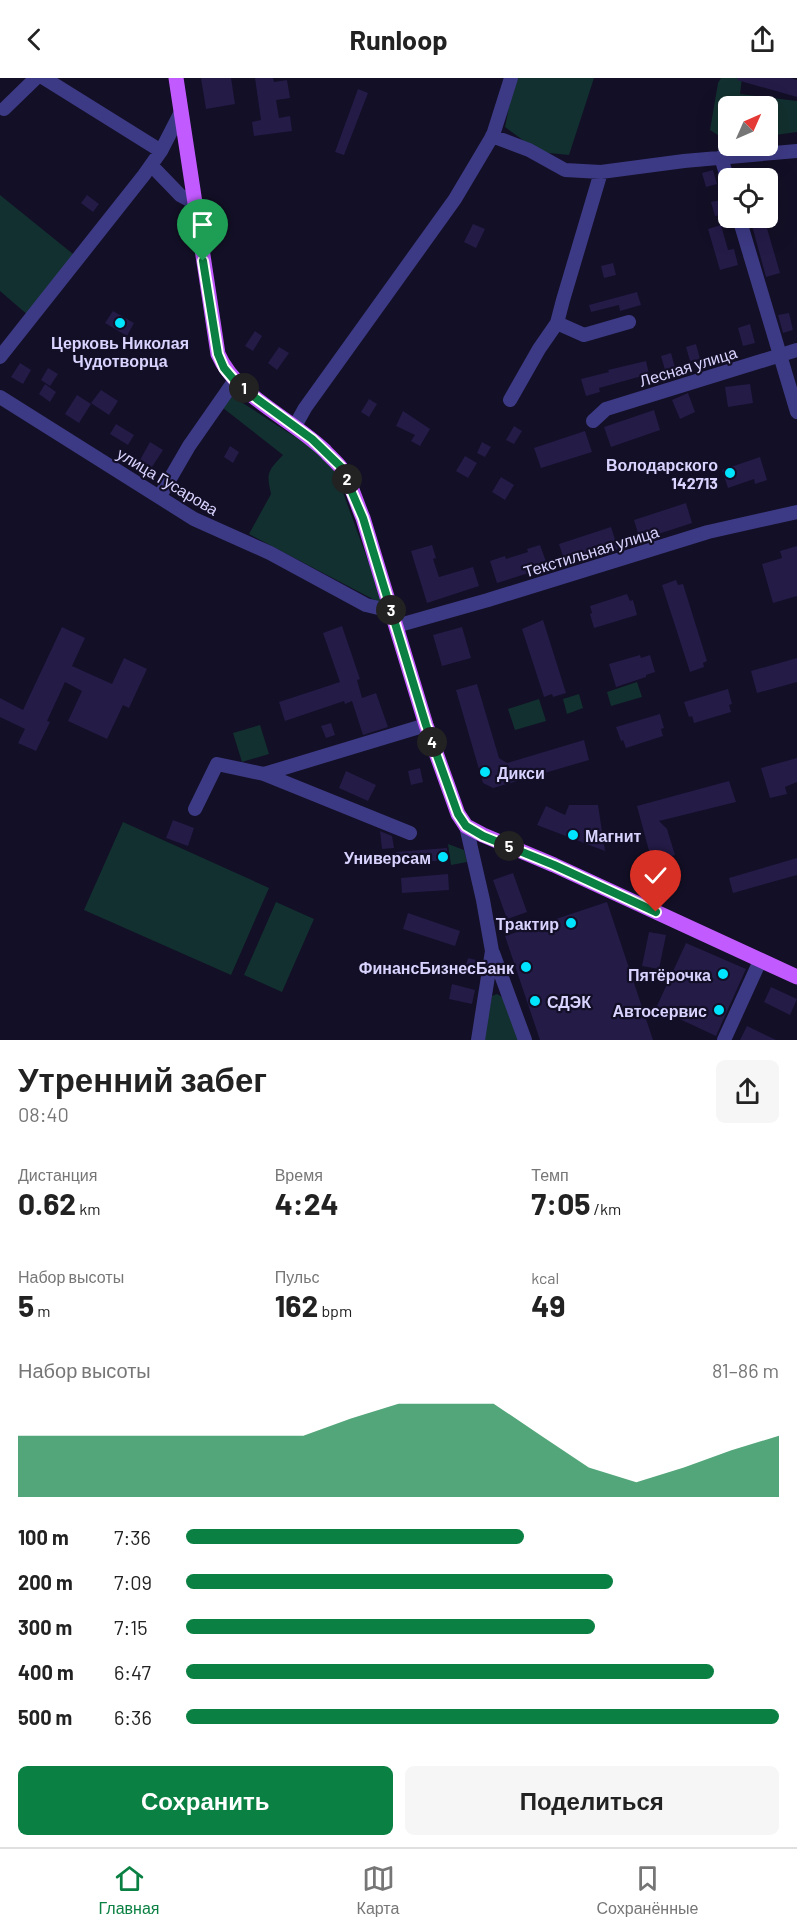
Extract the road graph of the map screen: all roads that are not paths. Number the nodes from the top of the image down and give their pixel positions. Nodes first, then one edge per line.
1 (36, 78) edge
2 (44, 78) edge
3 (176, 78) edge
4 (511, 78) edge
5 (4, 109) dead end
6 (181, 111) junction
7 (492, 136) junction
8 (161, 151) junction
9 (797, 151) edge
10 (721, 157) junction
11 (151, 165) junction
12 (724, 168) edge
13 (601, 172) junction
14 (195, 203) junction
15 (742, 228) edge
16 (629, 322) dead end
17 (557, 323) junction
18 (797, 350) edge
19 (781, 355) junction
20 (0, 357) edge
21 (235, 381) junction
22 (0, 396) edge
23 (510, 400) dead end
24 (797, 412) edge
25 (593, 421) dead end
26 (295, 426) junction
27 (160, 496) junction
28 (797, 512) edge
29 (391, 611) junction
30 (396, 626) junction
31 (426, 725) junction
32 (264, 774) junction
33 (195, 809) dead end
34 (466, 826) junction
35 (410, 832) dead end
36 (492, 951) junction
37 (760, 961) junction
38 (797, 977) edge
39 (478, 1040) edge
40 (525, 1040) edge
41 (723, 1040) edge

1 - 5 street
2 - 8 street
3 - 6 main road
4 - 7 street
6 - 8 street
6 - 14 main road
7 - 13 street
7 - 26 street
8 - 11 street
9 - 10 street
10 - 12 street
10 - 13 street
11 - 14 street
11 - 20 street
13 - 17 street
14 - 21 main road
15 - 19 street
16 - 17 street
17 - 23 street
18 - 19 street, Лесная улица
19 - 24 street
19 - 25 street, Лесная улица
21 - 26 main road
21 - 27 street
22 - 27 street, улица Гусарова
26 - 29 main road
27 - 29 street, улица Гусарова
28 - 30 street, Текстильная улица
29 - 30 main road
30 - 31 main road
31 - 32 street
31 - 34 main road
32 - 33 street
32 - 35 street
34 - 36 street
34 - 37 main road
36 - 39 street
36 - 40 street
37 - 38 main road
37 - 41 street

